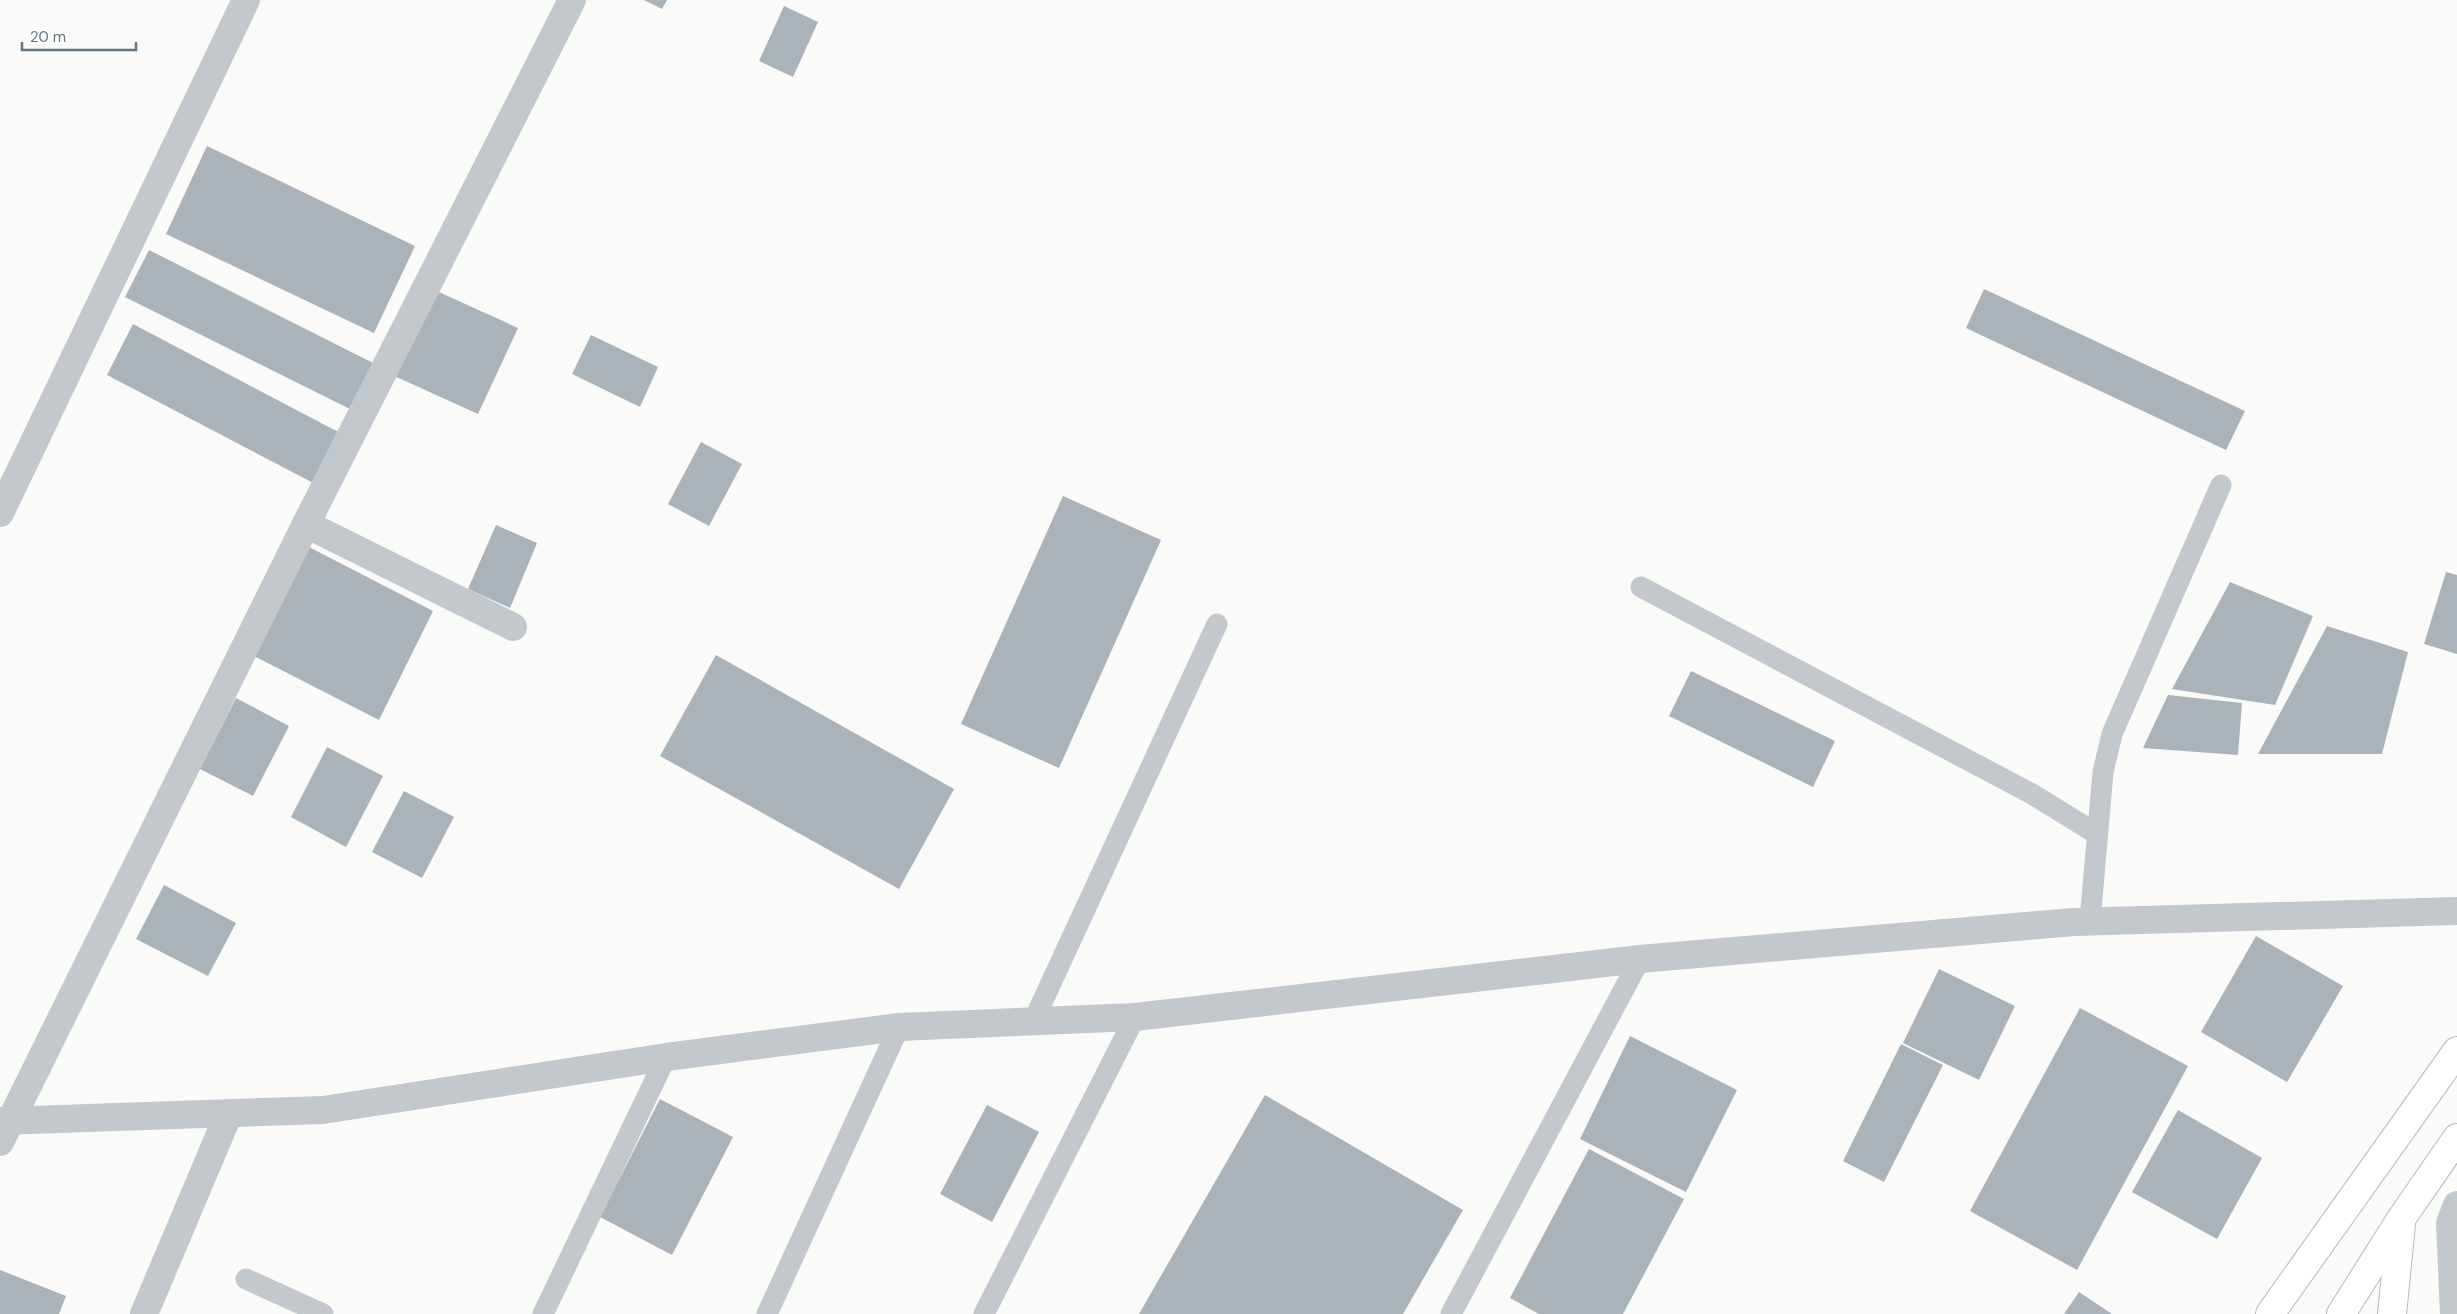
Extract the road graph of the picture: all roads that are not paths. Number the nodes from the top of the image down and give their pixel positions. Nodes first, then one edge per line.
1 (246, 0) edge
2 (572, 0) edge
3 (2221, 485) dead end
4 (0, 513) edge
5 (306, 524) junction
6 (1641, 587) dead end
7 (1217, 624) dead end
8 (514, 627) dead end
9 (2097, 834) junction
10 (2457, 910) edge
11 (2090, 921) junction
12 (1640, 959) junction
13 (1135, 1017) junction
14 (1033, 1022) junction
15 (898, 1027) junction
16 (2457, 1051) edge
17 (666, 1057) junction
18 (229, 1114) junction
19 (4, 1128) edge
20 (2457, 1138) edge
21 (2457, 1205) edge
22 (2401, 1219) junction
23 (246, 1279) dead end
24 (144, 1314) edge
25 (323, 1314) edge
26 (543, 1314) edge
27 (768, 1314) edge
28 (984, 1314) edge
29 (1451, 1314) edge
30 (2270, 1314) edge
31 (2341, 1314) edge
32 (2392, 1314) edge
33 (2454, 1314) edge

1 - 4 street
2 - 5 street
3 - 9 lane
5 - 8 street
5 - 19 street
6 - 9 lane
7 - 14 lane
9 - 11 lane
10 - 11 street
11 - 12 street
12 - 13 street
12 - 29 lane
13 - 14 street
13 - 28 lane
14 - 15 street
15 - 17 street
15 - 27 lane
16 - 30 main road
17 - 18 street
17 - 26 lane
18 - 19 street
18 - 24 street
20 - 22 main road
21 - 33 street
22 - 31 main road
22 - 32 main road
23 - 25 lane

